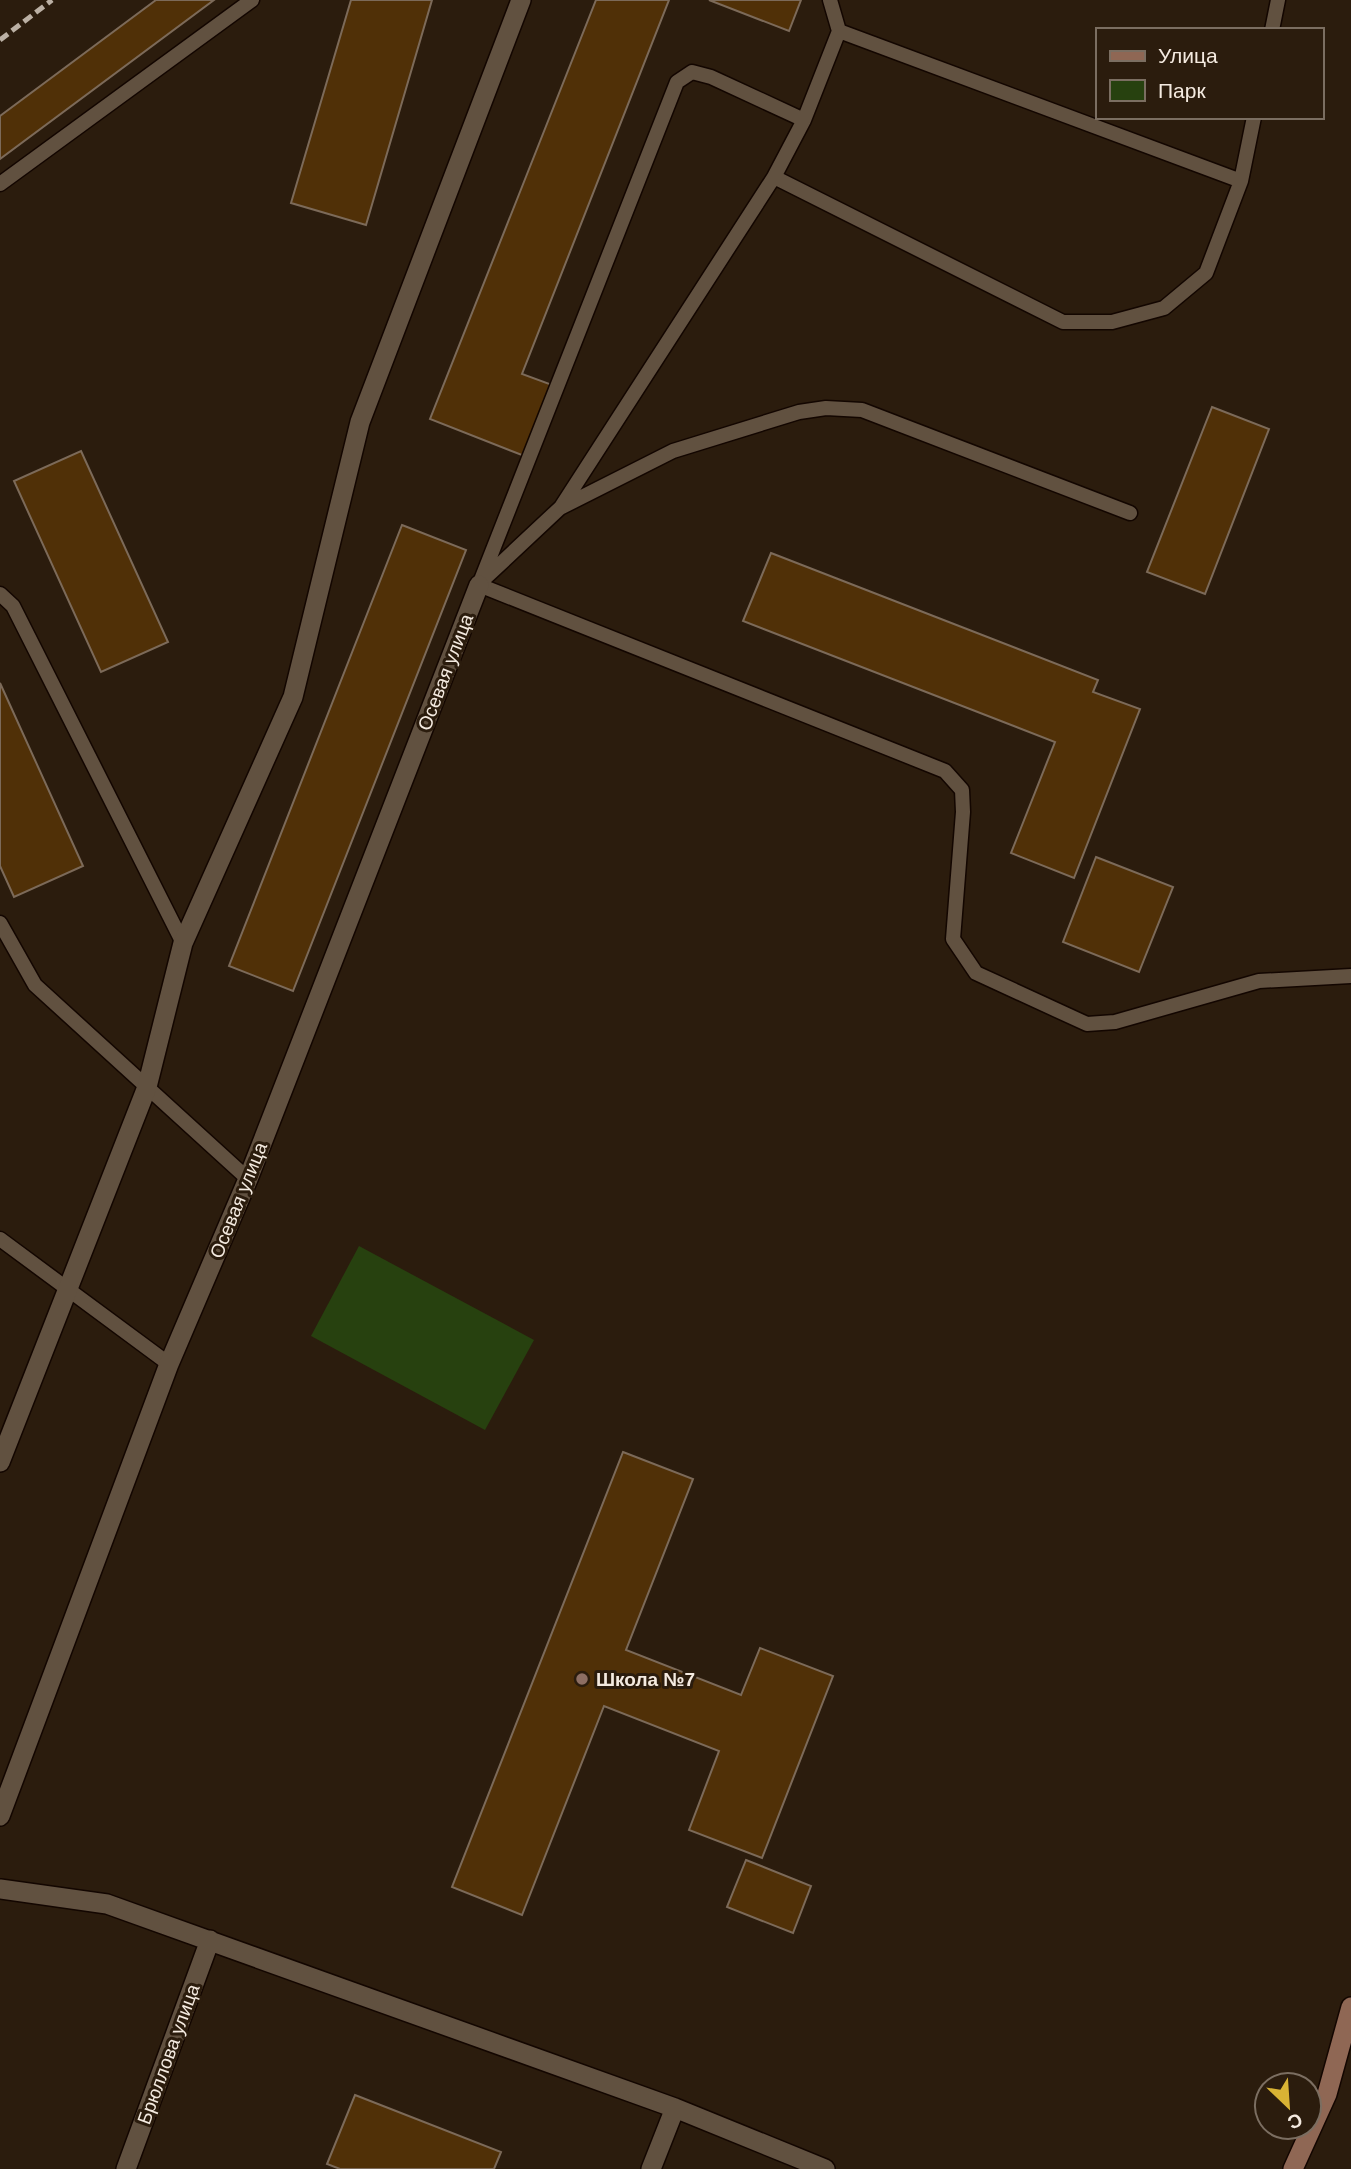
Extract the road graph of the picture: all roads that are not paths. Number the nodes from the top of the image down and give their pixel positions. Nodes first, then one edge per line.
1 (252, 0) edge
2 (521, 0) edge
3 (830, 0) edge
4 (1278, 0) edge
5 (1272, 28) edge
6 (839, 31) junction
7 (1254, 119) edge
8 (804, 120) junction
9 (774, 177) junction
10 (1241, 181) junction
11 (0, 184) edge
12 (560, 508) junction
13 (1130, 513) dead end
14 (479, 585) junction
15 (0, 594) edge
16 (0, 923) edge
17 (183, 943) junction
18 (1351, 976) edge
19 (147, 1087) junction
20 (248, 1179) junction
21 (0, 1239) edge
22 (68, 1290) junction
23 (169, 1364) junction
24 (0, 1462) edge
25 (0, 1816) edge
26 (0, 1889) edge
27 (210, 1940) junction
28 (1351, 2007) edge
29 (675, 2108) junction
30 (126, 2169) edge
31 (651, 2169) edge
32 (825, 2169) edge
33 (1293, 2169) edge

1 - 11 lane
2 - 17 street
3 - 6 lane
4 - 5 lane
6 - 8 lane
6 - 10 lane
7 - 10 lane
8 - 9 lane
8 - 14 lane
9 - 10 lane
9 - 12 lane
12 - 13 lane
12 - 14 lane
14 - 18 lane
14 - 20 street, Осевая улица
15 - 17 lane
16 - 19 lane
17 - 19 street
19 - 20 lane
19 - 22 street
20 - 23 street, Осевая улица
21 - 22 lane
22 - 23 lane
22 - 24 street
23 - 25 street, Осевая улица
26 - 27 street
27 - 29 street
27 - 30 street, Брюллова улица
28 - 33 main road
29 - 31 street
29 - 32 street

